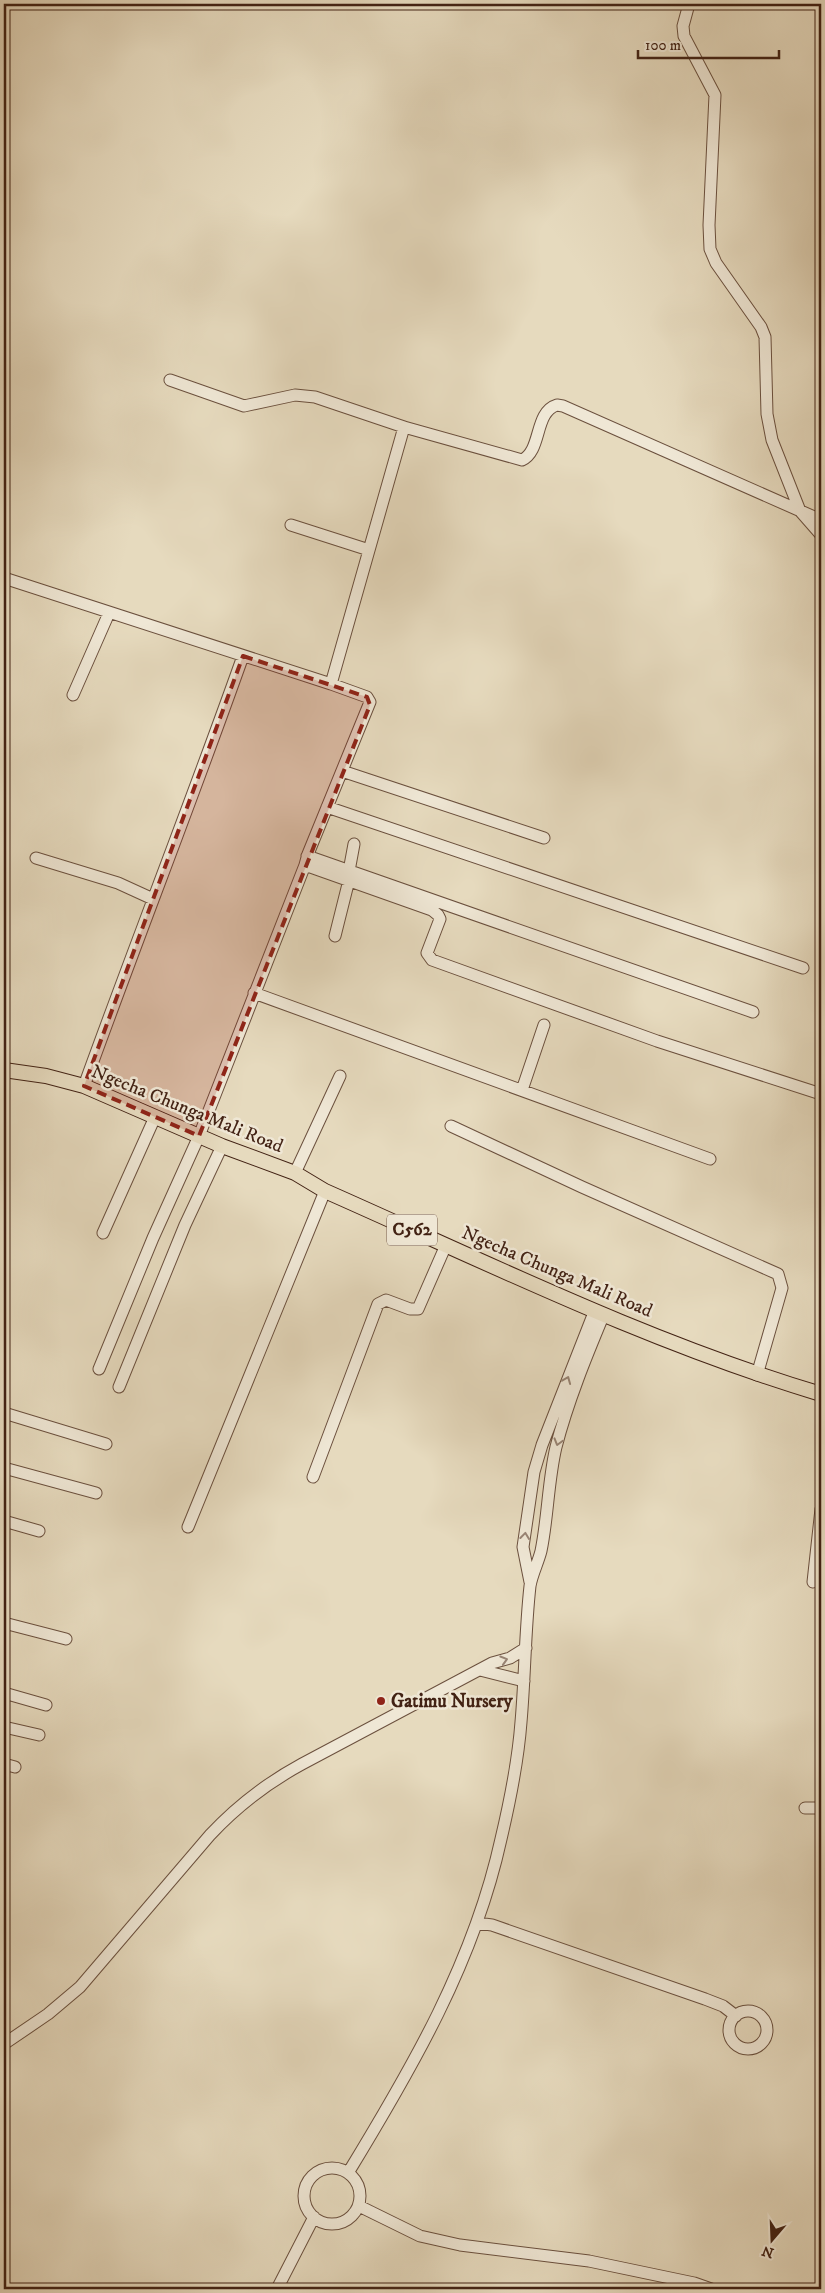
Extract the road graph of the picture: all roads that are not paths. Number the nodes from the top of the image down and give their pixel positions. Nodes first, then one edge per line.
1 (689, 4) edge
2 (170, 380) dead end
3 (404, 427) junction
4 (800, 511) junction
5 (821, 520) edge
6 (291, 524) dead end
7 (821, 535) edge
8 (370, 550) junction
9 (4, 578) edge
10 (109, 613) junction
11 (243, 656) junction
12 (331, 684) junction
13 (72, 695) dead end
14 (342, 771) junction
15 (328, 807) junction
16 (544, 838) dead end
17 (354, 844) dead end
18 (36, 858) dead end
19 (306, 861) junction
20 (349, 875) junction
21 (153, 899) junction
22 (335, 936) dead end
23 (803, 968) dead end
24 (254, 993) junction
25 (753, 1012) dead end
26 (544, 1025) dead end
27 (4, 1070) edge
28 (340, 1076) dead end
29 (84, 1086) junction
30 (522, 1090) junction
31 (821, 1094) edge
32 (155, 1117) junction
33 (451, 1126) dead end
34 (199, 1136) junction
35 (222, 1146) junction
36 (710, 1159) dead end
37 (295, 1173) junction
38 (325, 1191) junction
39 (102, 1233) dead end
40 (446, 1245) junction
41 (599, 1312) junction
42 (99, 1369) dead end
43 (757, 1375) junction
44 (119, 1387) dead end
45 (821, 1394) edge
46 (4, 1413) edge
47 (106, 1444) dead end
48 (4, 1468) edge
49 (313, 1477) dead end
50 (96, 1493) dead end
51 (821, 1509) edge
52 (821, 1514) edge
53 (4, 1521) edge
54 (188, 1527) dead end
55 (39, 1531) dead end
56 (813, 1582) dead end
57 (531, 1583) junction
58 (4, 1623) edge
59 (66, 1639) dead end
60 (526, 1648) junction
61 (480, 1670) junction
62 (524, 1681) junction
63 (4, 1693) edge
64 (46, 1705) dead end
65 (4, 1727) edge
66 (39, 1735) dead end
67 (805, 1808) dead end
68 (821, 1808) edge
69 (477, 1923) junction
70 (736, 2016) dead end
71 (4, 2044) edge
72 (348, 2174) junction
73 (358, 2206) junction
74 (314, 2217) junction
75 (277, 2289) edge
76 (711, 2289) edge

1 - 4 street
2 - 3 street
3 - 4 street
3 - 8 street
4 - 5 street
4 - 7 street
6 - 8 street
8 - 12 street
9 - 10 street
10 - 11 street
10 - 13 street
11 - 12 street
11 - 21 street
12 - 14 street
14 - 15 street
14 - 16 street
15 - 19 street
15 - 23 street
17 - 20 street
18 - 21 street
19 - 20 street
19 - 24 street
20 - 22 street
20 - 25 street
20 - 31 street
21 - 29 street
24 - 30 street
24 - 34 street
26 - 30 street
27 - 29 main road, Ngecha Chunga Mali Road / C562
28 - 37 street
29 - 32 main road, Ngecha Chunga Mali Road / C562
30 - 36 street
32 - 34 main road, Ngecha Chunga Mali Road / C562
32 - 39 street
33 - 43 street
34 - 35 main road, Ngecha Chunga Mali Road / C562
34 - 42 street
35 - 37 main road, Ngecha Chunga Mali Road / C562
35 - 44 street
37 - 38 main road, Ngecha Chunga Mali Road / C562
38 - 40 main road, Ngecha Chunga Mali Road / C562
38 - 54 street
40 - 41 main road, Ngecha Chunga Mali Road / C562
40 - 49 street
41 - 43 main road, Ngecha Chunga Mali Road / C562
41 -> 57 street
57 -> 41 street
43 - 45 main road, Ngecha Chunga Mali Road / C562
46 - 47 street
48 - 50 street
51 - 52 street
52 - 56 street
53 - 55 street
57 - 60 street
58 - 59 street
61 -> 60 street
60 - 62 street
61 - 62 street
61 - 71 street
62 - 69 street
63 - 64 street
65 - 66 street
67 - 68 street
69 - 70 street
69 - 72 street
72 - 73 street
72 - 74 street
73 - 74 street
73 - 76 street
74 - 75 street

